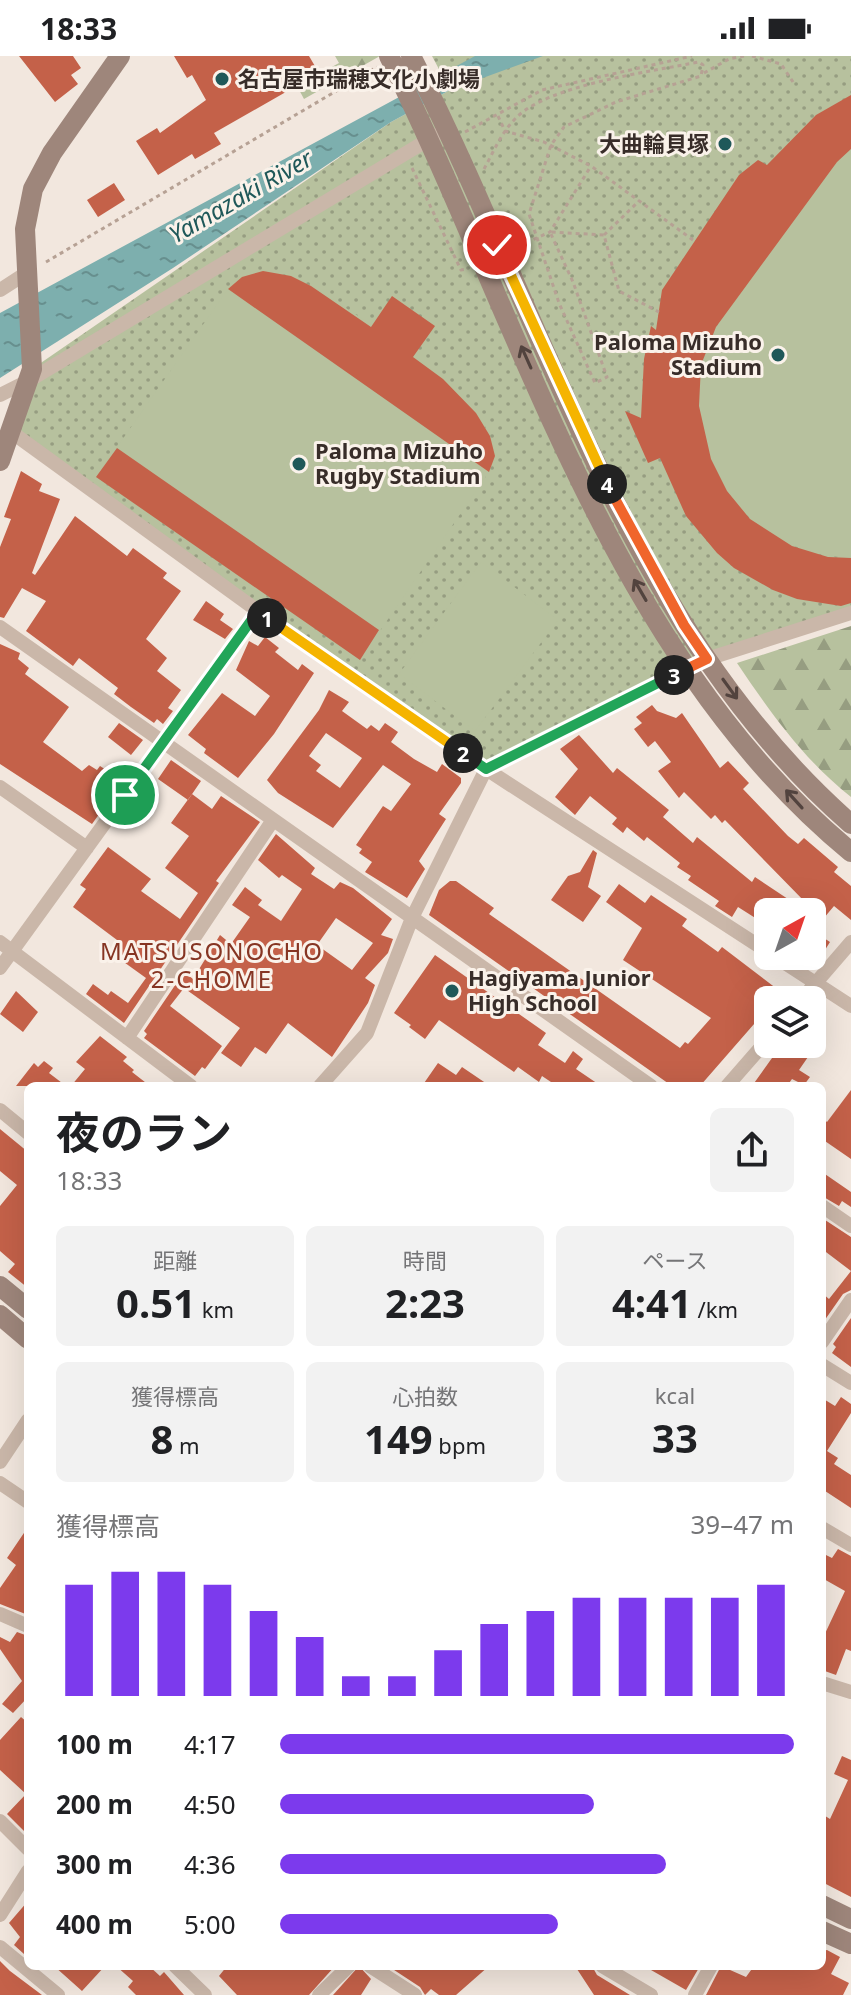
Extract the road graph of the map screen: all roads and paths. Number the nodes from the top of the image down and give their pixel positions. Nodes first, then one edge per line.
1 (120, 56) edge
2 (692, 56) edge
3 (744, 56) edge
4 (752, 56) edge
5 (400, 60) edge
6 (704, 73) junction
7 (793, 82) dead end
8 (498, 116) junction
9 (505, 131) junction
10 (439, 132) junction
11 (551, 145) junction
12 (405, 154) junction
13 (591, 166) junction
14 (484, 169) dead end
15 (640, 200) junction
16 (550, 232) junction
17 (604, 235) junction
18 (693, 240) dead end
19 (507, 252) dead end
20 (479, 264) dead end
21 (29, 278) junction
22 (0, 290) edge
23 (659, 312) dead end
24 (31, 374) junction
25 (0, 395) edge
26 (10, 431) junction
27 (0, 461) edge
28 (258, 611) junction
29 (851, 613) edge
30 (0, 627) edge
31 (707, 659) junction
32 (687, 668) junction
33 (164, 742) junction
34 (486, 769) junction
35 (0, 787) edge
36 (273, 820) junction
37 (851, 824) edge
38 (87, 848) junction
39 (851, 852) edge
40 (412, 918) junction
41 (851, 942) edge
42 (754, 943) edge
43 (6, 947) edge
44 (0, 968) edge
45 (796, 970) edge
46 (816, 983) junction
47 (813, 986) edge
48 (851, 1006) edge
49 (127, 1038) junction
50 (754, 1055) edge
51 (186, 1082) edge
52 (324, 1082) edge
53 (645, 1082) edge
54 (730, 1082) edge
55 (0, 1110) edge
56 (24, 1130) edge
57 (826, 1209) edge
58 (851, 1226) edge
59 (0, 1286) edge
60 (851, 1300) edge
61 (24, 1306) edge
62 (0, 1315) edge
63 (24, 1336) edge
64 (826, 1336) edge
65 (826, 1367) edge
66 (851, 1383) edge
67 (24, 1426) edge
68 (0, 1462) edge
69 (0, 1483) edge
70 (24, 1499) edge
71 (826, 1530) edge
72 (851, 1545) edge
73 (0, 1614) edge
74 (24, 1624) edge
75 (826, 1688) edge
76 (851, 1692) edge
77 (0, 1821) edge
78 (24, 1845) edge
79 (24, 1877) edge
80 (826, 1907) edge
81 (0, 1915) edge
82 (851, 1919) edge
83 (826, 1933) edge
84 (851, 1944) edge
85 (0, 1947) edge
86 (24, 1967) edge
87 (28, 1970) edge
88 (179, 1970) edge
89 (345, 1970) edge
90 (376, 1970) edge
91 (609, 1970) edge
92 (709, 1970) edge
93 (58, 1995) edge
94 (205, 1995) edge
95 (319, 1995) edge
96 (415, 1995) edge
97 (651, 1995) edge
98 (695, 1995) edge

1 - 21 street
2 - 8 path
3 - 6 path
4 - 7 path
5 - 10 street
5 - 21 path
6 - 9 path
6 - 11 path
8 - 9 path
8 - 10 path
9 - 11 path
9 - 14 path
10 - 12 street
10 - 31 street
32 -> 10 street
11 - 13 path
11 - 16 path
12 - 20 path
12 - 24 street
13 - 15 path
13 - 16 path
15 - 17 path
15 - 18 path
16 - 17 path
16 - 19 path
17 - 23 path
21 - 22 street
21 - 24 street
24 - 25 street
24 - 26 street
26 - 27 street
26 - 28 street
28 - 33 street
28 - 34 street
29 - 31 street
30 - 33 street
31 - 32 street
31 -> 37 street
32 - 34 street
39 -> 32 street
33 - 36 street
33 - 38 street
34 - 40 street
34 - 42 street
35 - 38 street
36 - 40 street
36 - 49 street
38 - 43 street
40 - 52 street
40 - 53 street
41 - 46 street
43 - 44 street
43 - 49 street
45 - 46 street
46 - 47 street
46 - 48 street
49 - 51 street
50 - 54 street
55 - 56 street
57 - 58 street
59 - 61 street
60 - 64 street
62 - 63 street
65 - 66 street
67 - 68 street
69 - 70 street
71 - 72 street
73 - 74 street
75 - 76 street
77 - 78 street
79 - 81 street
80 - 82 street
83 - 84 street
85 - 86 street
87 - 93 street
88 - 94 street
89 - 95 street
90 - 96 street
91 - 97 street
92 - 98 street

